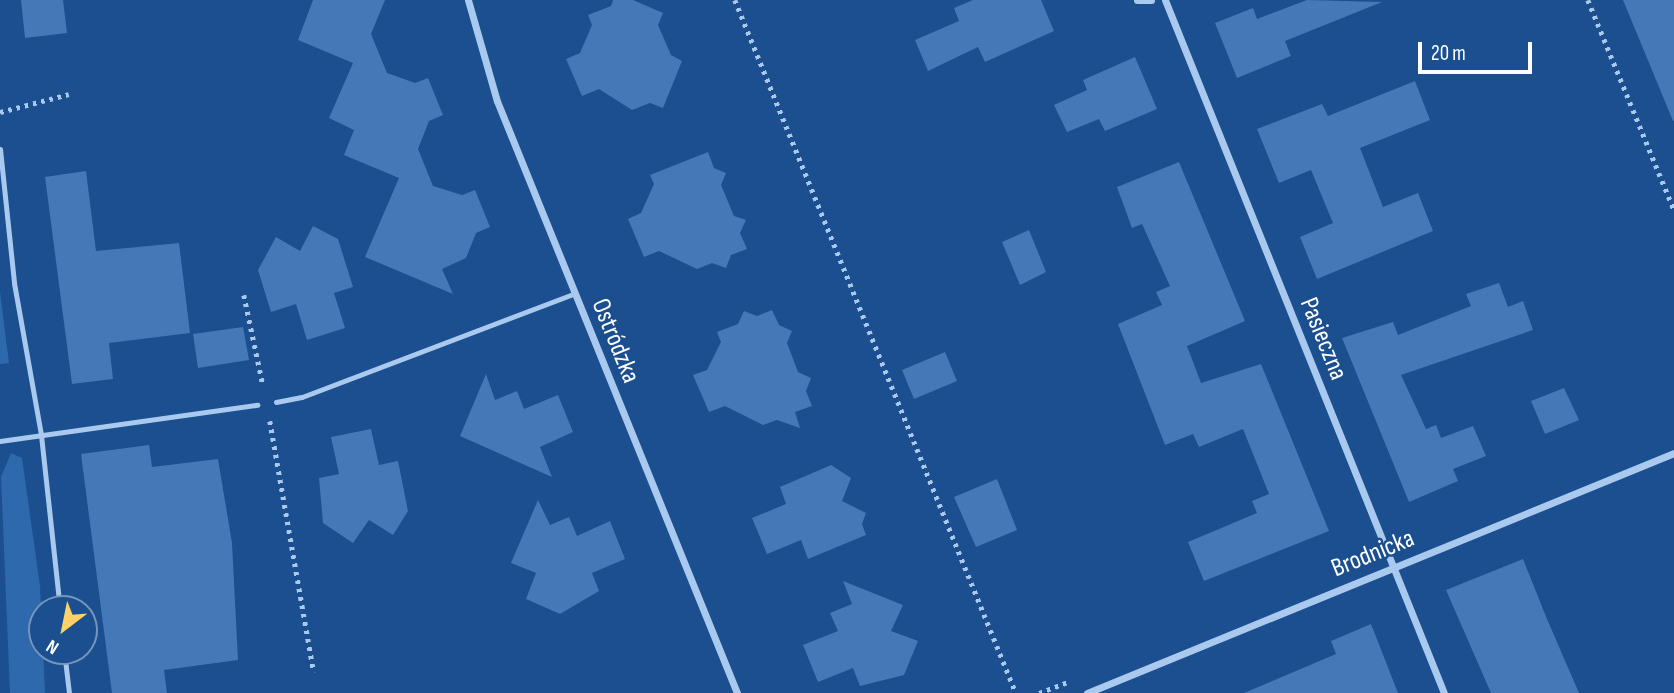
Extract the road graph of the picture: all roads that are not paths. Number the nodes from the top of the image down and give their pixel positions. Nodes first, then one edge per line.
1 (468, 0) edge
2 (1137, 0) edge
3 (1151, 0) edge
4 (1166, 0) edge
5 (0, 149) edge
6 (573, 294) junction
7 (276, 402) dead end
8 (257, 405) dead end
9 (41, 435) junction
10 (0, 441) edge
11 (1674, 453) edge
12 (1392, 569) junction
13 (58, 595) edge
14 (66, 665) edge
15 (69, 693) edge
16 (737, 693) edge
17 (1087, 693) edge
18 (1444, 693) edge

1 - 6 street, Ostródzka
2 - 3 street
4 - 12 street, Pasieczna
5 - 9 lane
6 - 7 lane
6 - 16 street, Ostródzka
8 - 9 lane
9 - 10 lane
9 - 13 lane
11 - 12 street, Brodnicka
12 - 17 street, Brodnicka
12 - 18 street, Pasieczna
14 - 15 lane

